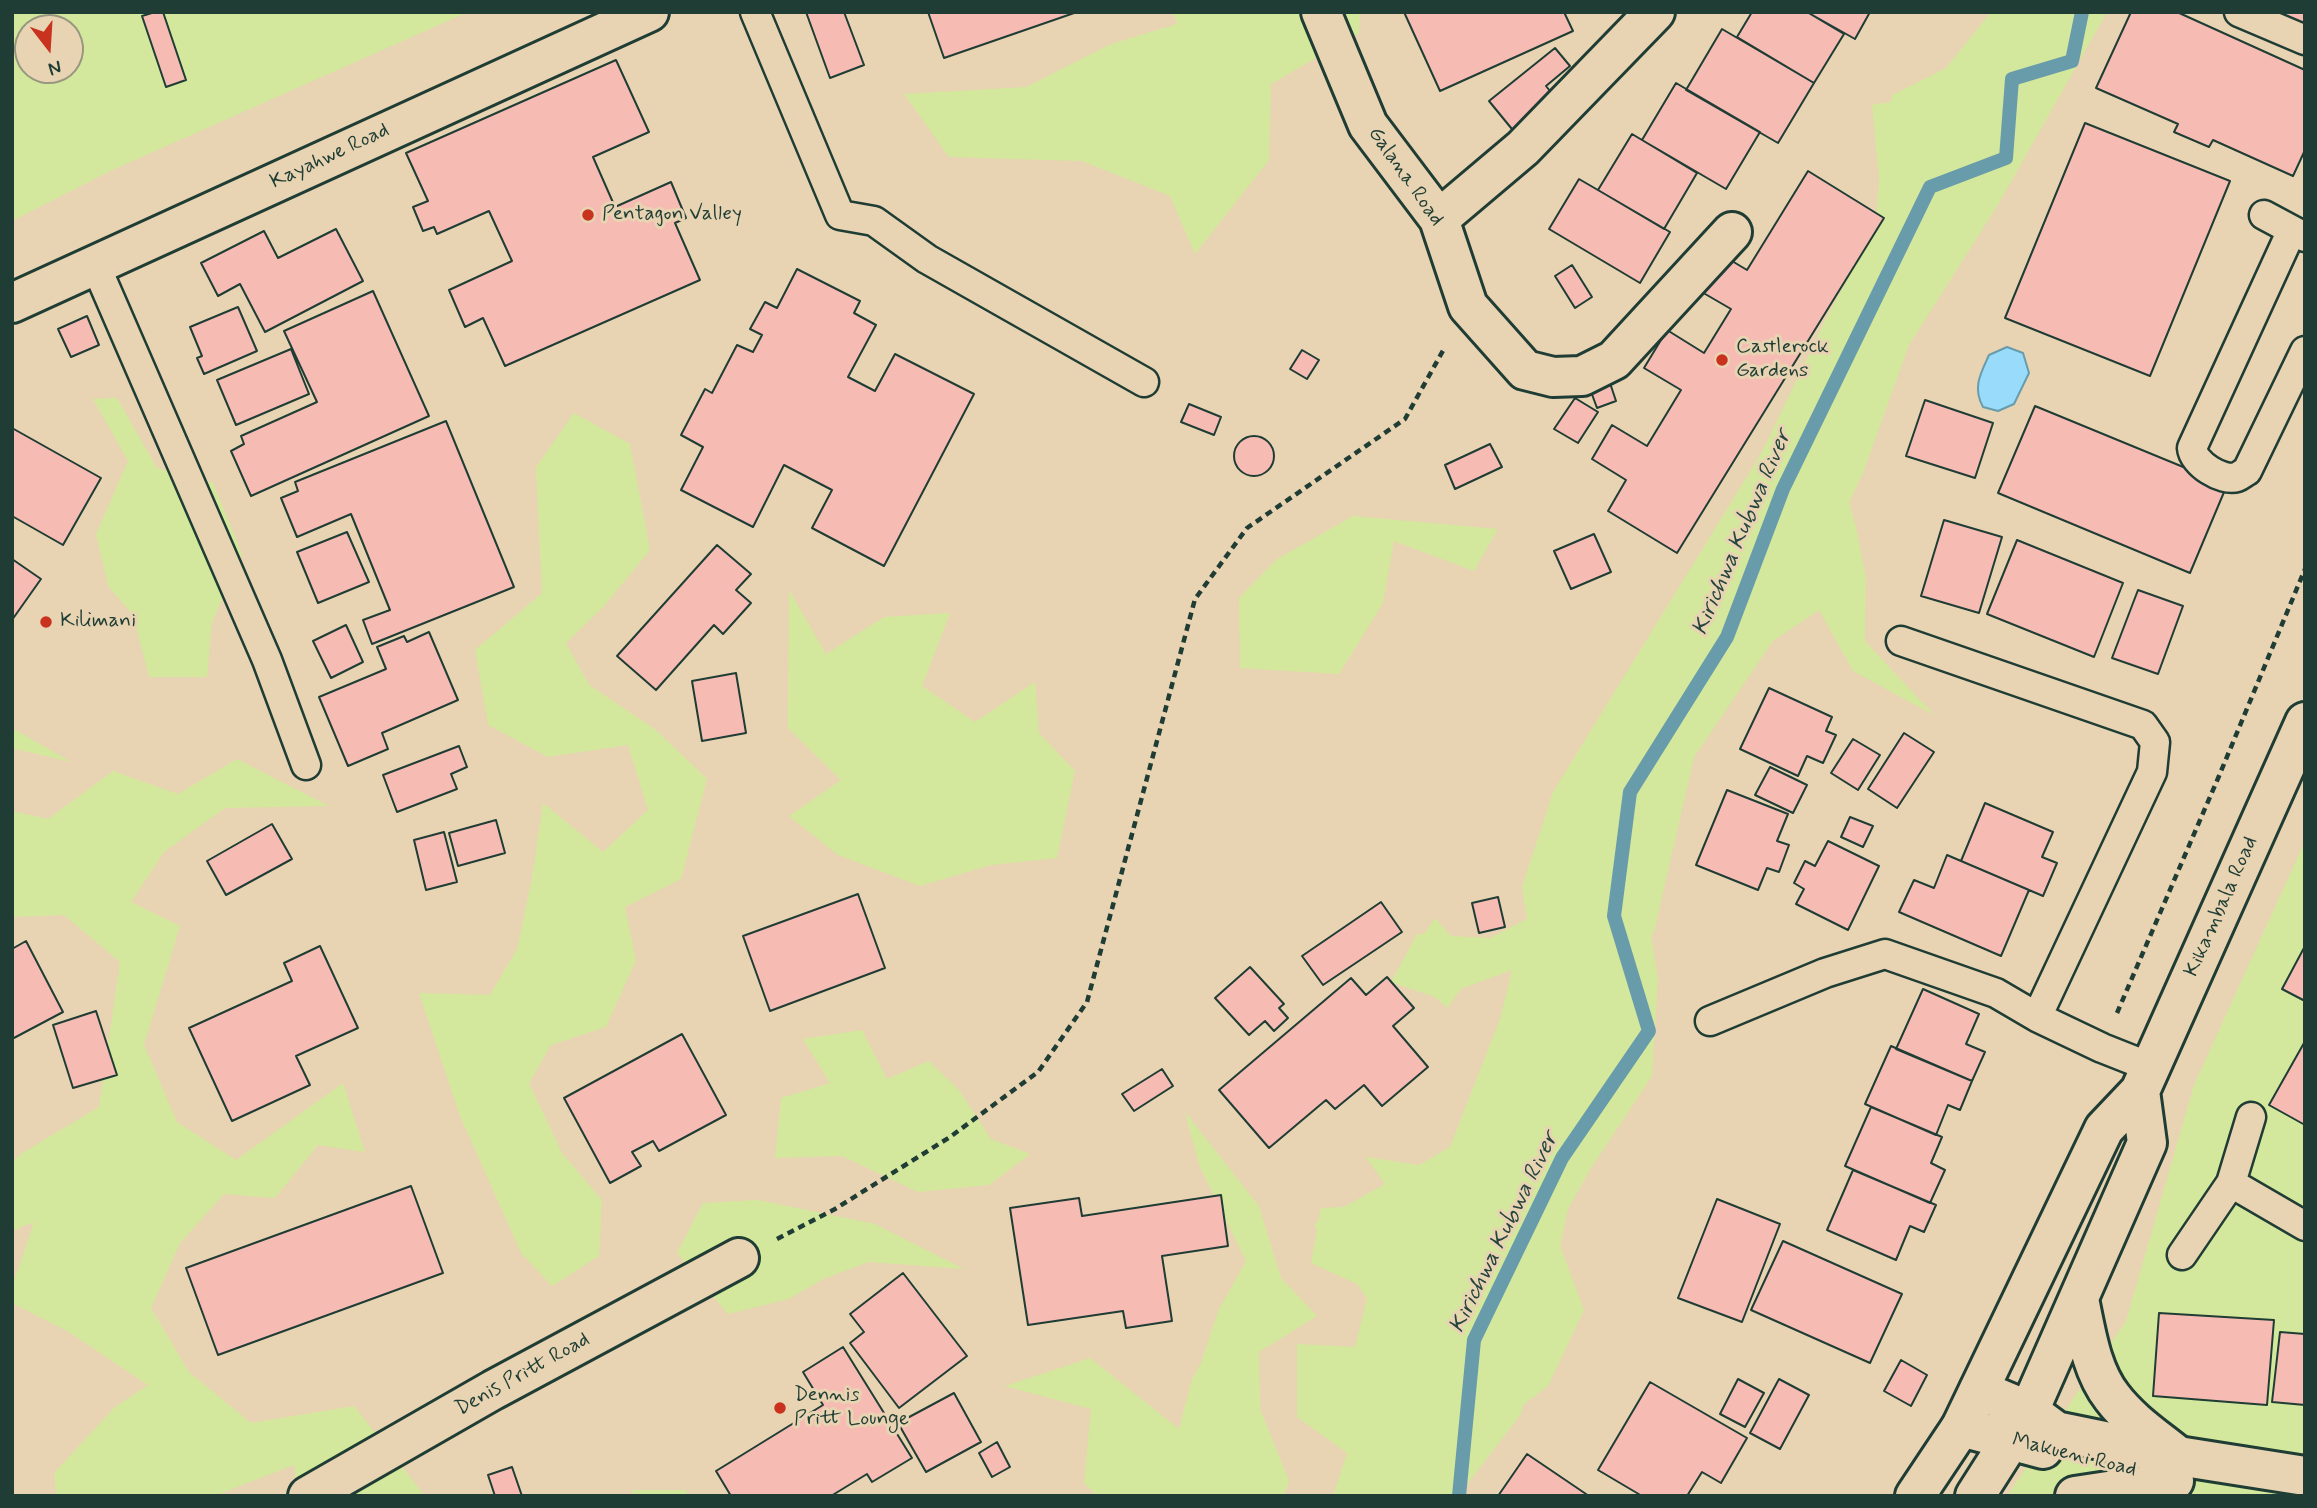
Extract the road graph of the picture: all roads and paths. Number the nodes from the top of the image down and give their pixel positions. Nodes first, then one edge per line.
1 (649, 12) edge
2 (755, 12) edge
3 (1321, 12) edge
4 (1655, 12) edge
5 (2239, 12) edge
6 (2305, 40) edge
7 (2264, 215) dead end
8 (1439, 219) junction
9 (1732, 232) dead end
10 (2298, 233) edge
11 (95, 264) junction
12 (12, 303) edge
13 (1468, 306) junction
14 (2305, 351) edge
15 (1144, 382) dead end
16 (1901, 641) dead end
17 (2305, 722) edge
18 (306, 765) dead end
19 (2037, 1017) junction
20 (1710, 1021) dead end
21 (2145, 1079) junction
22 (2251, 1117) dead end
23 (2231, 1183) junction
24 (2305, 1226) edge
25 (2182, 1255) dead end
26 (739, 1258) joint
27 (2079, 1299) junction
28 (1979, 1390) junction
29 (2020, 1426) junction
30 (1961, 1427) junction
31 (2176, 1468) junction
32 (2305, 1476) edge
33 (308, 1496) edge
34 (1915, 1496) edge
35 (1975, 1496) edge
36 (2075, 1496) edge
37 (2271, 1496) edge

1 - 11 street, Kayahwe Road
2 - 15 lane
3 - 8 street, Galana Road
4 - 8 street
5 - 6 lane
7 - 10 lane
8 - 13 street, Galana Road
9 - 13 street
10 - 14 lane
11 - 12 street, Kayahwe Road
11 - 18 lane
13 - 26 path
16 - 19 lane
17 - 21 street, Kikambala Road
19 - 20 lane
19 - 21 lane
21 - 27 street
21 - 28 street
22 - 23 lane
23 - 24 lane
23 - 25 lane
26 - 33 street, Denis Pritt Road
27 - 29 street
27 - 31 street
28 - 29 street
28 - 30 street
29 - 30 street, Makueni Road
29 - 31 street
29 - 35 street
30 - 34 street
31 - 32 street
31 - 36 street
31 - 37 street

